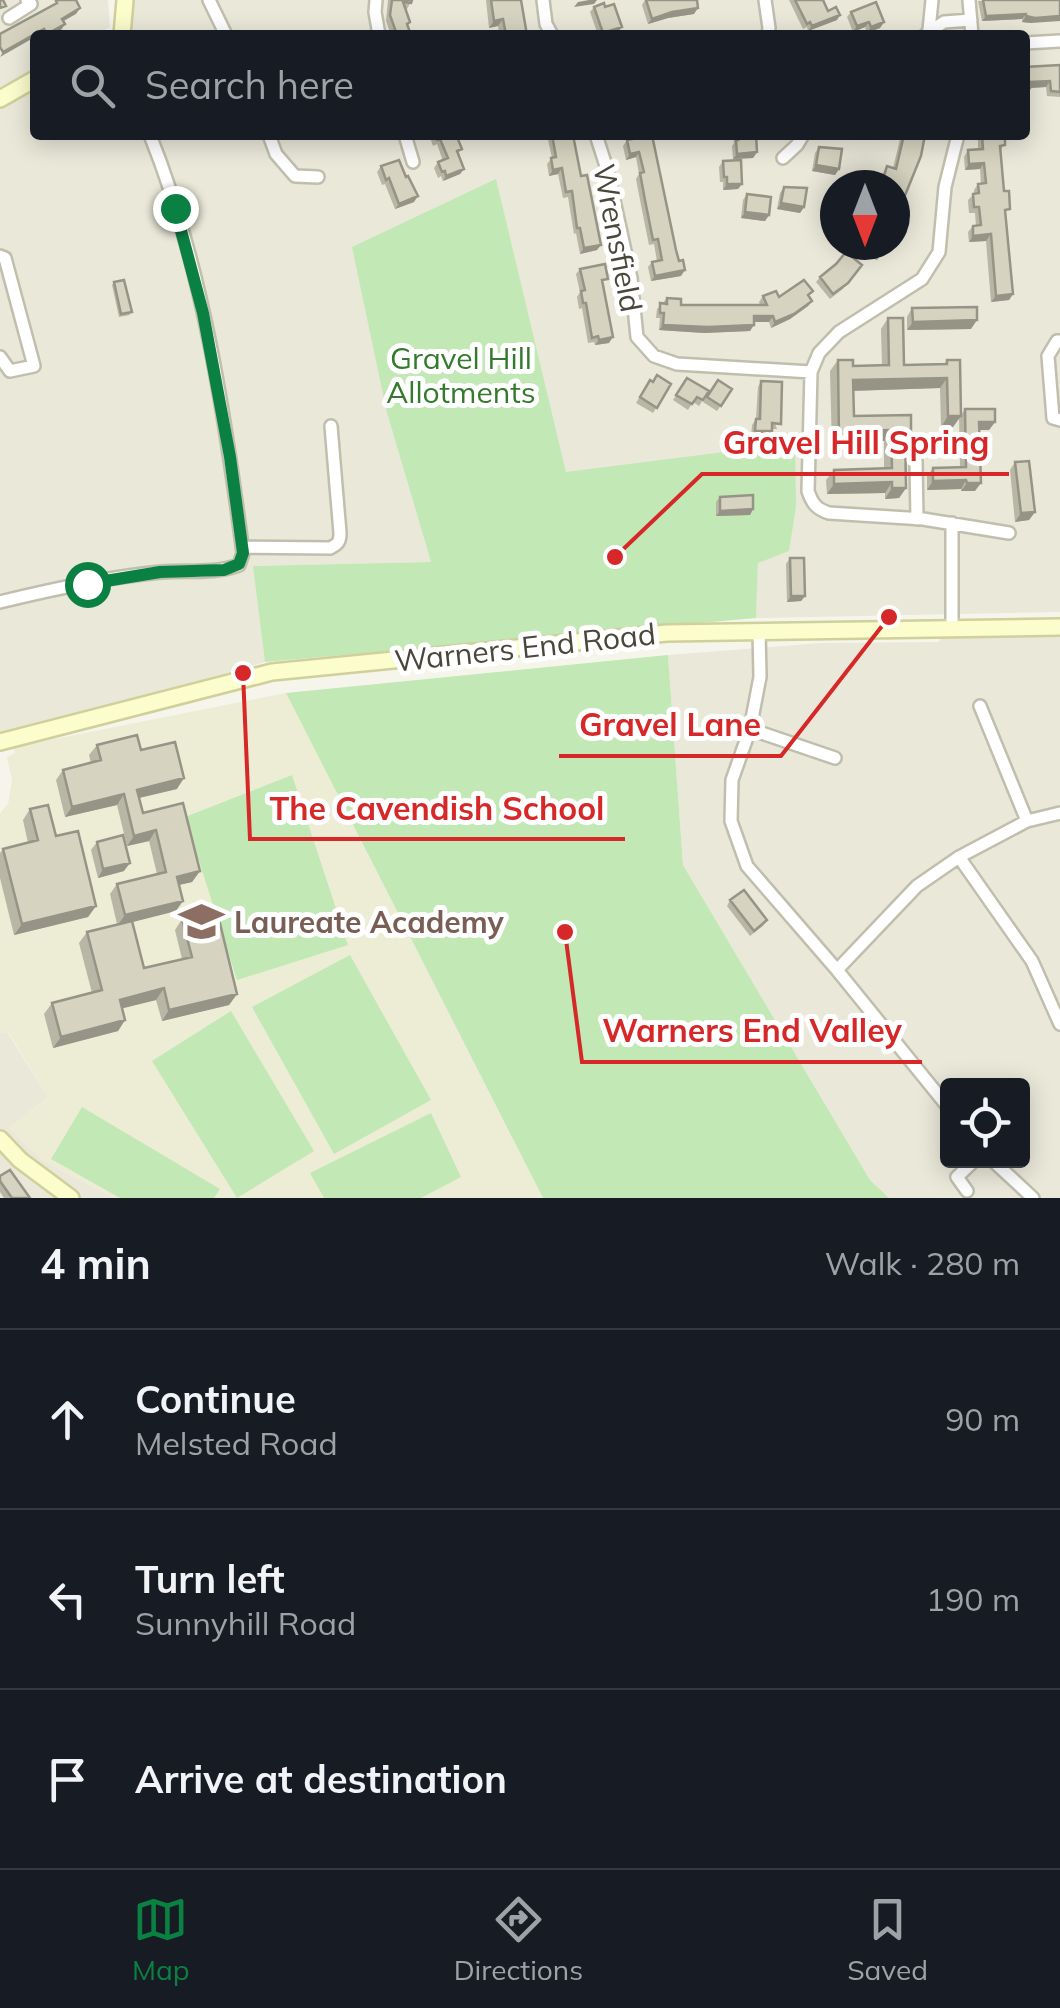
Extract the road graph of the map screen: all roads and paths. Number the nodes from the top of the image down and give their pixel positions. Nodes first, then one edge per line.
1 (27, 0) edge
2 (125, 0) edge
3 (209, 0) edge
4 (376, 0) edge
5 (543, 0) edge
6 (765, 0) edge
7 (932, 0) edge
8 (968, 0) edge
9 (9, 18) dead end
10 (971, 20) junction
11 (122, 30) edge
12 (224, 30) edge
13 (378, 30) edge
14 (549, 30) edge
15 (769, 30) edge
16 (927, 30) edge
17 (932, 30) edge
18 (972, 30) edge
19 (1060, 41) edge
20 (1030, 43) edge
21 (30, 83) edge
22 (0, 99) edge
23 (152, 140) edge
24 (271, 140) edge
25 (406, 140) edge
26 (598, 140) edge
27 (800, 140) edge
28 (957, 140) edge
29 (783, 158) dead end
30 (413, 162) dead end
31 (318, 177) dead end
32 (0, 256) edge
33 (1060, 341) edge
34 (0, 357) edge
35 (811, 372) junction
36 (1060, 420) edge
37 (331, 426) dead end
38 (916, 461) dead end
39 (917, 519) junction
40 (952, 523) junction
41 (1009, 533) dead end
42 (242, 547) junction
43 (0, 602) edge
44 (1060, 627) edge
45 (952, 628) junction
46 (759, 631) junction
47 (980, 706) dead end
48 (750, 729) junction
49 (0, 742) edge
50 (835, 758) dead end
51 (1060, 813) edge
52 (1027, 821) junction
53 (958, 857) junction
54 (838, 970) junction
55 (1060, 1024) edge
56 (940, 1098) edge
57 (0, 1139) edge
58 (966, 1168) edge
59 (1001, 1168) edge
60 (967, 1190) dead end
61 (69, 1198) edge
62 (1033, 1198) edge

1 - 9 street
2 - 11 street
3 - 12 street
4 - 13 street
5 - 14 street
6 - 15 street
7 - 16 street
8 - 10 street
10 - 17 street
10 - 18 street
19 - 20 street
21 - 22 street
23 - 42 street
24 - 31 street
25 - 30 street
26 - 35 street, Wrensfield
27 - 29 street
28 - 35 street
32 - 34 street
33 - 36 street
35 - 39 street
37 - 42 street
38 - 39 street
39 - 40 street
40 - 41 street
40 - 45 street
42 - 43 street
44 - 45 street, Warners End Road
45 - 46 street, Warners End Road
46 - 48 street
46 - 49 street, Warners End Road
47 - 52 street
48 - 50 street
48 - 54 street
51 - 52 street
52 - 53 street
53 - 54 street
53 - 55 street
54 - 56 street
57 - 61 street
58 - 60 street
59 - 62 street

